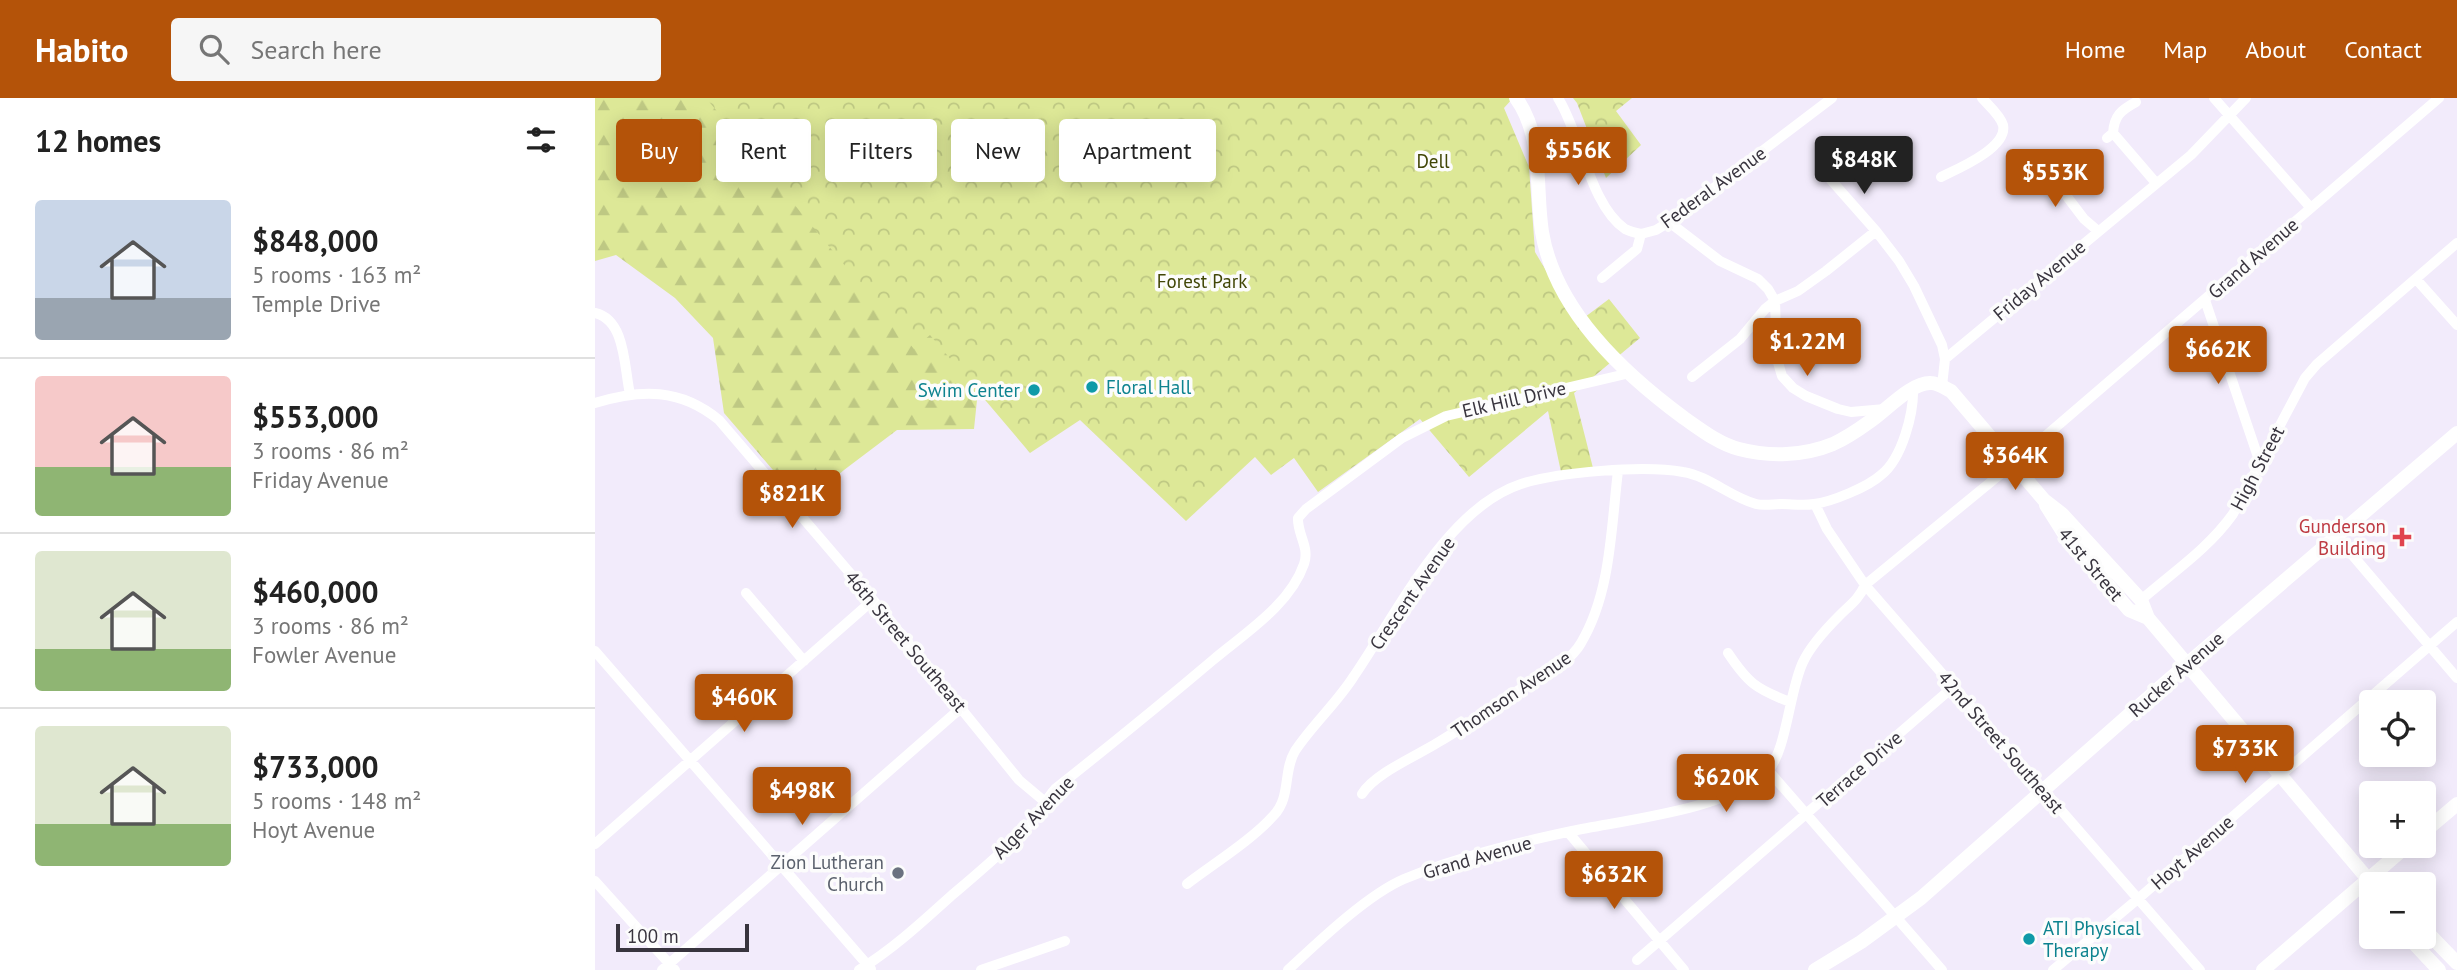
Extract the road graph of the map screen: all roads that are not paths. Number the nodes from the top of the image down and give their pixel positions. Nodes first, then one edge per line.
1 (1558, 98) edge
2 (1832, 98) edge
3 (1982, 98) edge
4 (2214, 98) edge
5 (2246, 98) edge
6 (2439, 98) edge
7 (1520, 99) edge
8 (1818, 102) edge
9 (2136, 102) dead end
10 (2230, 115) junction
11 (2088, 156) dead end
12 (1860, 157) dead end
13 (1941, 177) dead end
14 (2156, 183) junction
15 (2310, 208) junction
16 (1669, 222) junction
17 (1876, 231) junction
18 (2098, 231) junction
19 (1641, 234) junction
20 (2457, 243) edge
21 (1602, 278) dead end
22 (2416, 279) junction
23 (2205, 300) junction
24 (1775, 301) junction
25 (595, 313) edge
26 (2457, 326) edge
27 (1945, 359) junction
28 (1630, 373) junction
29 (1692, 377) dead end
30 (1942, 386) junction
31 (1913, 388) junction
32 (631, 394) junction
33 (595, 403) edge
34 (1888, 408) junction
35 (2457, 433) edge
36 (2014, 463) junction
37 (2260, 463) junction
38 (1618, 471) junction
39 (1815, 504) junction
40 (2337, 537) junction
41 (2096, 561) junction
42 (1865, 585) junction
43 (746, 593) dead end
44 (873, 600) junction
45 (2140, 600) junction
46 (1273, 610) joint
47 (2148, 618) junction
48 (2457, 622) edge
49 (2430, 646) junction
50 (595, 651) edge
51 (1728, 653) dead end
52 (804, 662) junction
53 (2188, 663) junction
54 (2457, 678) edge
55 (1953, 687) junction
56 (1790, 702) junction
57 (962, 707) junction
58 (690, 760) junction
59 (1768, 770) junction
60 (2281, 776) junction
61 (2042, 791) junction
62 (1362, 794) dead end
63 (1044, 801) junction
64 (2457, 804) edge
65 (1807, 814) junction
66 (2436, 822) edge
67 (1568, 832) junction
68 (595, 844) edge
69 (2395, 858) edge
70 (782, 866) junction
71 (2362, 872) edge
72 (2380, 872) edge
73 (595, 881) edge
74 (1187, 884) dead end
75 (2359, 891) edge
76 (2139, 898) junction
77 (1897, 917) junction
78 (1659, 940) junction
79 (1065, 941) dead end
80 (2436, 941) edge
81 (2419, 949) edge
82 (1637, 960) dead end
83 (2457, 963) edge
84 (669, 968) edge
85 (867, 968) edge
86 (981, 970) edge
87 (1287, 970) edge
88 (1684, 970) edge
89 (1815, 970) edge
90 (1942, 970) edge
91 (2053, 970) edge
92 (2200, 970) edge
93 (2263, 970) edge
94 (2439, 970) edge

1 - 19 street
2 - 8 street, Federal Avenue
3 - 13 street
4 - 10 street
5 - 10 street, Friday Avenue
6 - 15 street, Grand Avenue
7 - 28 main road
8 - 16 street, Federal Avenue
9 - 14 street
10 - 14 street, Friday Avenue
10 - 15 street
11 - 18 street
12 - 17 street
14 - 18 street, Friday Avenue
15 - 23 street, Grand Avenue
16 - 19 street, Federal Avenue
16 - 24 street
17 - 24 street
17 - 27 street
18 - 27 street, Friday Avenue
19 - 21 street, Federal Avenue
20 - 22 street, High Street
22 - 26 street
22 - 37 street, High Street
23 - 36 street, Grand Avenue
23 - 37 street
24 - 29 street
24 - 34 street
25 - 32 street
27 - 30 street
28 - 34 main road
28 - 46 street, Elk Hill Drive
30 - 31 main road
30 - 36 main road, 41st Street
31 - 34 main road
31 - 39 street, Crescent Avenue
32 - 33 street, 46th Street Southeast
32 - 44 street, 46th Street Southeast
35 - 40 main road, Rucker Avenue
36 - 41 main road, 41st Street
36 - 42 street, Grand Avenue
37 - 45 street, High Street
38 - 39 street, Crescent Avenue
38 - 62 street, Thomson Avenue
38 - 74 street, Crescent Avenue
39 - 42 street, 42nd Street Southeast
40 - 49 street
40 - 53 main road, Rucker Avenue
41 - 45 main road, 41st Street
41 - 47 main road, 41st Street
42 - 55 street, 42nd Street Southeast
42 - 56 street, Grand Avenue
43 - 52 street
44 - 52 street
44 - 57 street, 46th Street Southeast
45 - 47 main road, 41st Street
46 - 63 street, Alger Avenue
47 - 53 main road, 41st Street
48 - 49 street, Hoyt Avenue
49 - 54 street
49 - 60 street, Hoyt Avenue
50 - 58 street
51 - 56 street
52 - 58 street
53 - 60 main road, 41st Street
53 - 61 main road, Rucker Avenue
55 - 61 street, 42nd Street Southeast
55 - 65 street, Terrace Drive
56 - 59 street, Grand Avenue
57 - 63 street, 46th Street Southeast
57 - 70 street
58 - 68 street
58 - 70 street
59 - 65 street
59 - 67 street, Grand Avenue
60 - 71 main road, 41st Street
60 - 76 street, Hoyt Avenue
61 - 76 street, 42nd Street Southeast
61 - 77 main road, Rucker Avenue
63 - 85 street, Alger Avenue
64 - 66 main road
65 - 77 street
65 - 78 street, Terrace Drive
67 - 78 street
67 - 87 street, Grand Avenue
69 - 72 main road
70 - 84 street
70 - 85 street
73 - 84 street
75 - 93 main road
76 - 91 street, Hoyt Avenue
76 - 92 street, 42nd Street Southeast
77 - 89 main road, Rucker Avenue
77 - 90 street
78 - 82 street, Terrace Drive
78 - 88 street
79 - 86 street
80 - 83 main road
81 - 94 main road

